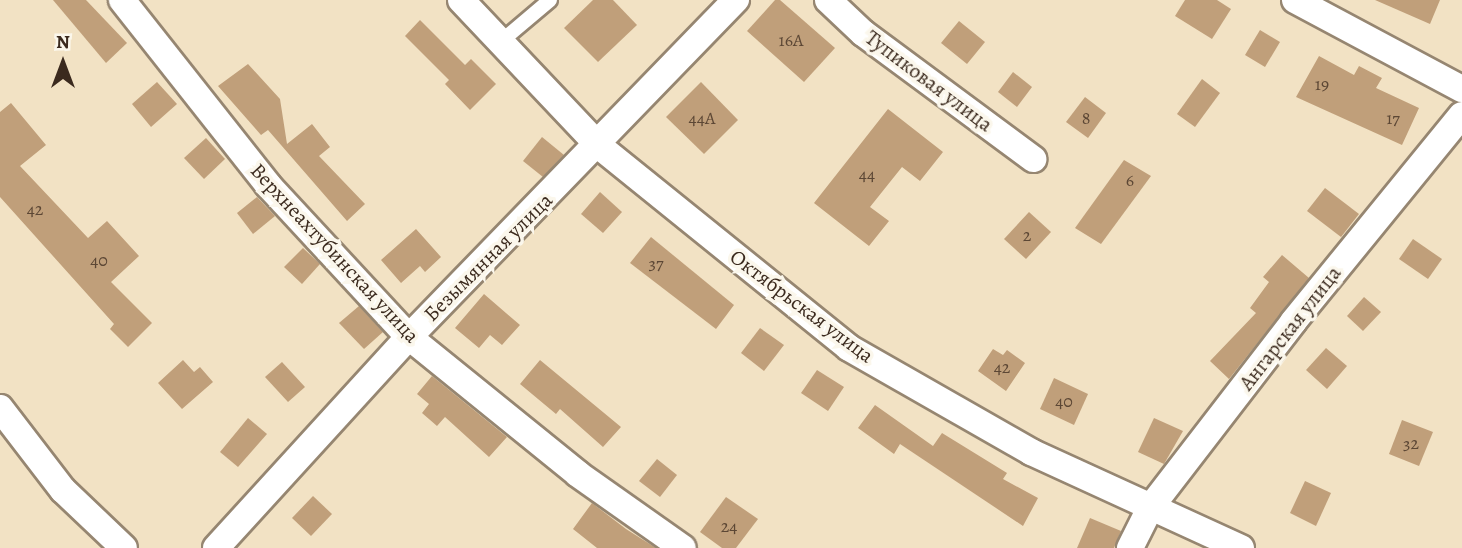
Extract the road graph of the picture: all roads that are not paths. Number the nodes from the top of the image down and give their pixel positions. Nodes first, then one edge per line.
1 (122, 0) edge
2 (461, 0) edge
3 (550, 0) edge
4 (736, 0) edge
5 (828, 0) edge
6 (1295, 0) edge
7 (498, 44) junction
8 (1462, 89) edge
9 (1462, 115) edge
10 (599, 146) junction
11 (1033, 159) dead end
12 (409, 337) junction
13 (0, 408) edge
14 (1150, 508) junction
15 (124, 548) edge
16 (216, 548) edge
17 (683, 548) edge
18 (1130, 548) edge
19 (1241, 548) edge

1 - 12 street, Верхнеахтубинская улица
2 - 7 street, Октябрьская улица
3 - 7 lane
4 - 10 street, Безымянная улица
5 - 11 street, Тупиковая улица
6 - 8 street
7 - 10 street, Октябрьская улица
9 - 14 street, Ангарская улица
10 - 12 street, Безымянная улица
10 - 14 street, Октябрьская улица
12 - 16 street, Безымянная улица
12 - 17 street, Верхнеахтубинская улица
13 - 15 street
14 - 18 street, Ангарская улица
14 - 19 street, Октябрьская улица

